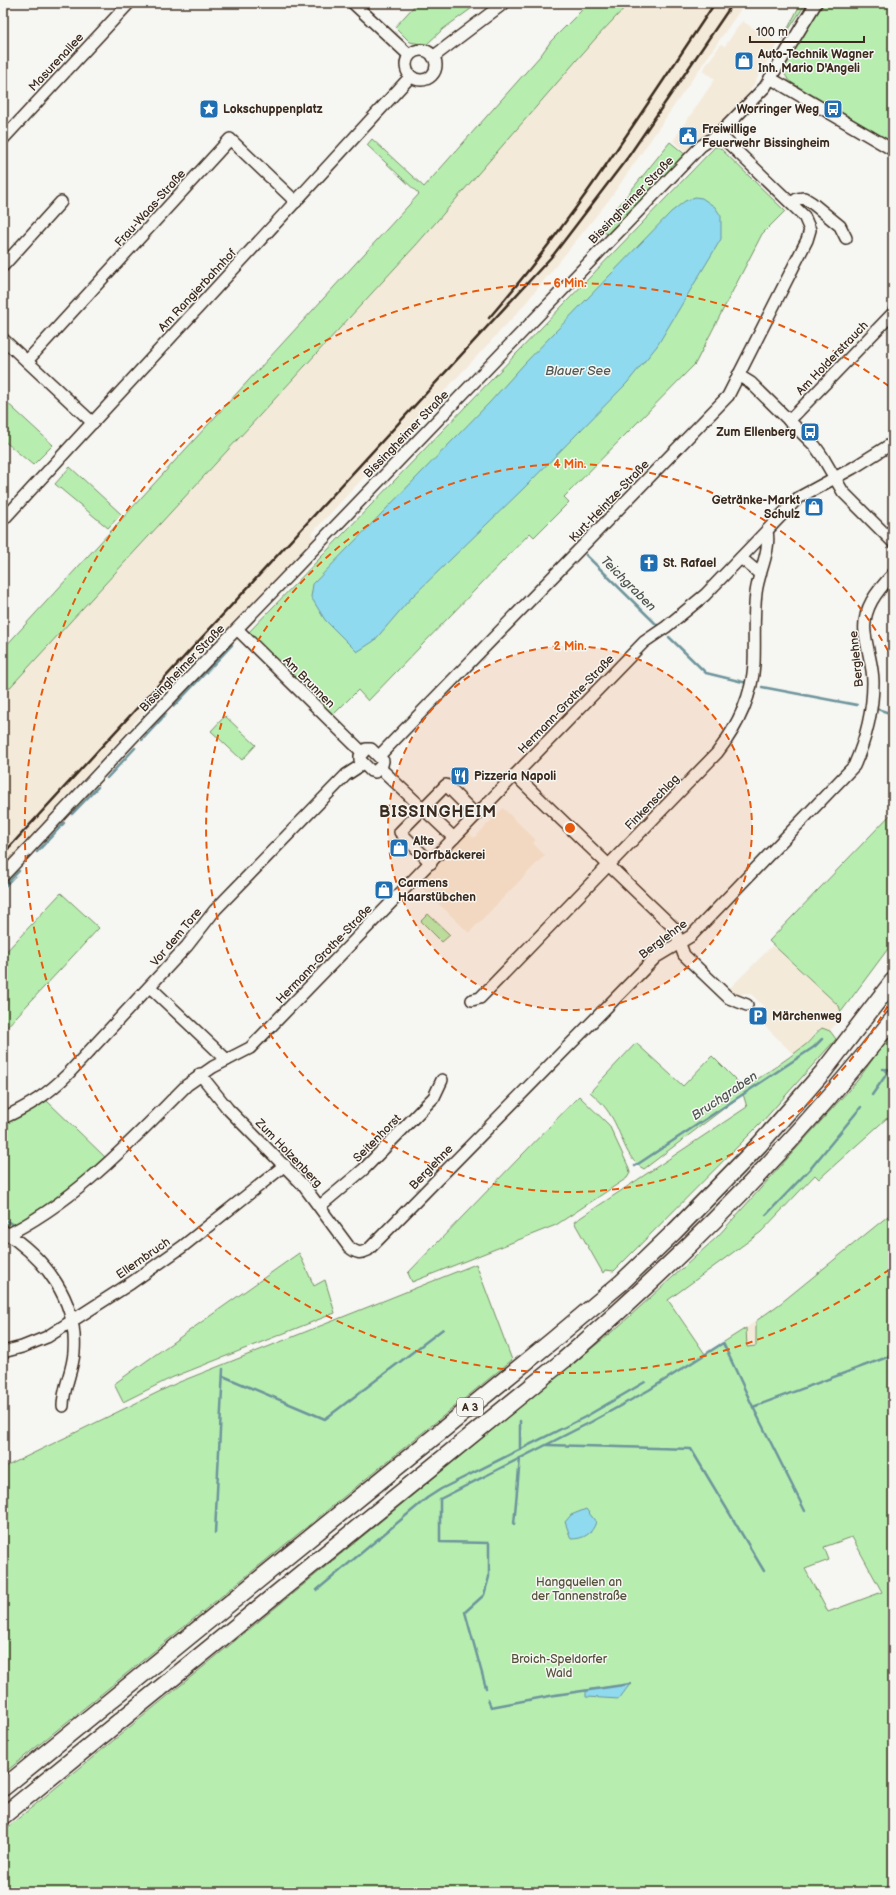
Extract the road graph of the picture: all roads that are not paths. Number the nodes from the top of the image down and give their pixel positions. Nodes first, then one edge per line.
1 (129, 3) edge
2 (353, 3) edge
3 (504, 3) edge
4 (816, 3) edge
5 (409, 55) junction
6 (433, 57) junction
7 (410, 77) junction
8 (770, 78) junction
9 (719, 134) junction
10 (3, 139) edge
11 (893, 150) edge
12 (61, 202) dead end
13 (296, 202) junction
14 (791, 203) junction
15 (846, 238) dead end
16 (3, 266) edge
17 (893, 313) edge
18 (3, 339) edge
19 (27, 362) junction
20 (738, 375) junction
21 (789, 421) junction
22 (93, 423) junction
23 (893, 443) edge
24 (834, 477) junction
25 (3, 520) edge
26 (767, 531) junction
27 (893, 542) edge
28 (741, 558) junction
29 (760, 574) junction
30 (892, 576) edge
31 (237, 629) junction
32 (362, 752) junction
33 (379, 756) junction
34 (363, 764) junction
35 (380, 768) junction
36 (515, 775) junction
37 (423, 808) junction
38 (476, 815) junction
39 (454, 838) junction
40 (431, 863) junction
41 (610, 865) junction
42 (3, 876) edge
43 (680, 944) junction
44 (893, 981) edge
45 (150, 987) junction
46 (472, 1000) dead end
47 (747, 1005) dead end
48 (893, 1019) edge
49 (227, 1060) junction
50 (200, 1074) junction
51 (442, 1080) dead end
52 (3, 1118) edge
53 (285, 1165) junction
54 (320, 1206) junction
55 (5, 1234) edge
56 (356, 1253) joint
57 (72, 1320) junction
58 (3, 1352) edge
59 (63, 1406) dead end
60 (3, 1788) edge
61 (3, 1816) edge

1 - 10 street, Masurenallee
2 - 5 street
3 - 6 street
4 - 8 street, Bissingheimer Straße
5 - 6 street
5 - 7 street
6 - 7 street
7 - 13 street, Am Rangierbahnhof
8 - 9 street, Bissingheimer Straße
8 - 11 street
9 - 14 street
9 - 31 street, Bissingheimer Straße
12 - 16 street
13 - 19 street, Frau-Waas-Straße
13 - 22 street, Am Rangierbahnhof
14 - 15 street
14 - 20 street, Kurt-Heintze-Straße
17 - 21 street, Am Holderstrauch
18 - 19 street
19 - 22 street
20 - 21 street
20 - 33 street, Kurt-Heintze-Straße
21 - 24 street
22 - 25 street, Am Rangierbahnhof
23 - 24 street, Hermann-Grothe-Straße
24 - 26 street, Hermann-Grothe-Straße
24 - 27 street
26 - 28 street, Hermann-Grothe-Straße
26 - 29 street, Finkenschlag
28 - 29 street
28 - 36 street, Hermann-Grothe-Straße
29 - 41 street, Finkenschlag
30 - 43 street, Berglehne
31 - 32 street, Am Brunnen
31 - 42 street, Bissingheimer Straße
32 - 33 street
32 - 34 street
33 - 35 street
34 - 35 street
34 - 45 street, Vor dem Tore
35 - 37 street
36 - 38 street, Hermann-Grothe-Straße
36 - 41 street
37 - 38 street
37 - 39 street
37 - 40 street
38 - 39 street, Hermann-Grothe-Straße
39 - 40 street, Hermann-Grothe-Straße
40 - 49 street, Hermann-Grothe-Straße
41 - 43 street
41 - 46 street, Finkenschlag
43 - 47 street
43 - 56 street, Berglehne
44 - 60 highway, A 3
45 - 49 street
45 - 52 street, Vor dem Tore
48 - 61 highway, A 3
49 - 50 street, Hermann-Grothe-Straße
50 - 53 street, Zum Holzenberg
50 - 55 street, Hermann-Grothe-Straße
51 - 54 street, Seitenhorst
53 - 54 street, Zum Holzenberg
53 - 57 street, Ellernbruch
54 - 56 street, Zum Holzenberg
55 - 57 street
57 - 58 street, Ellernbruch
57 - 59 street

